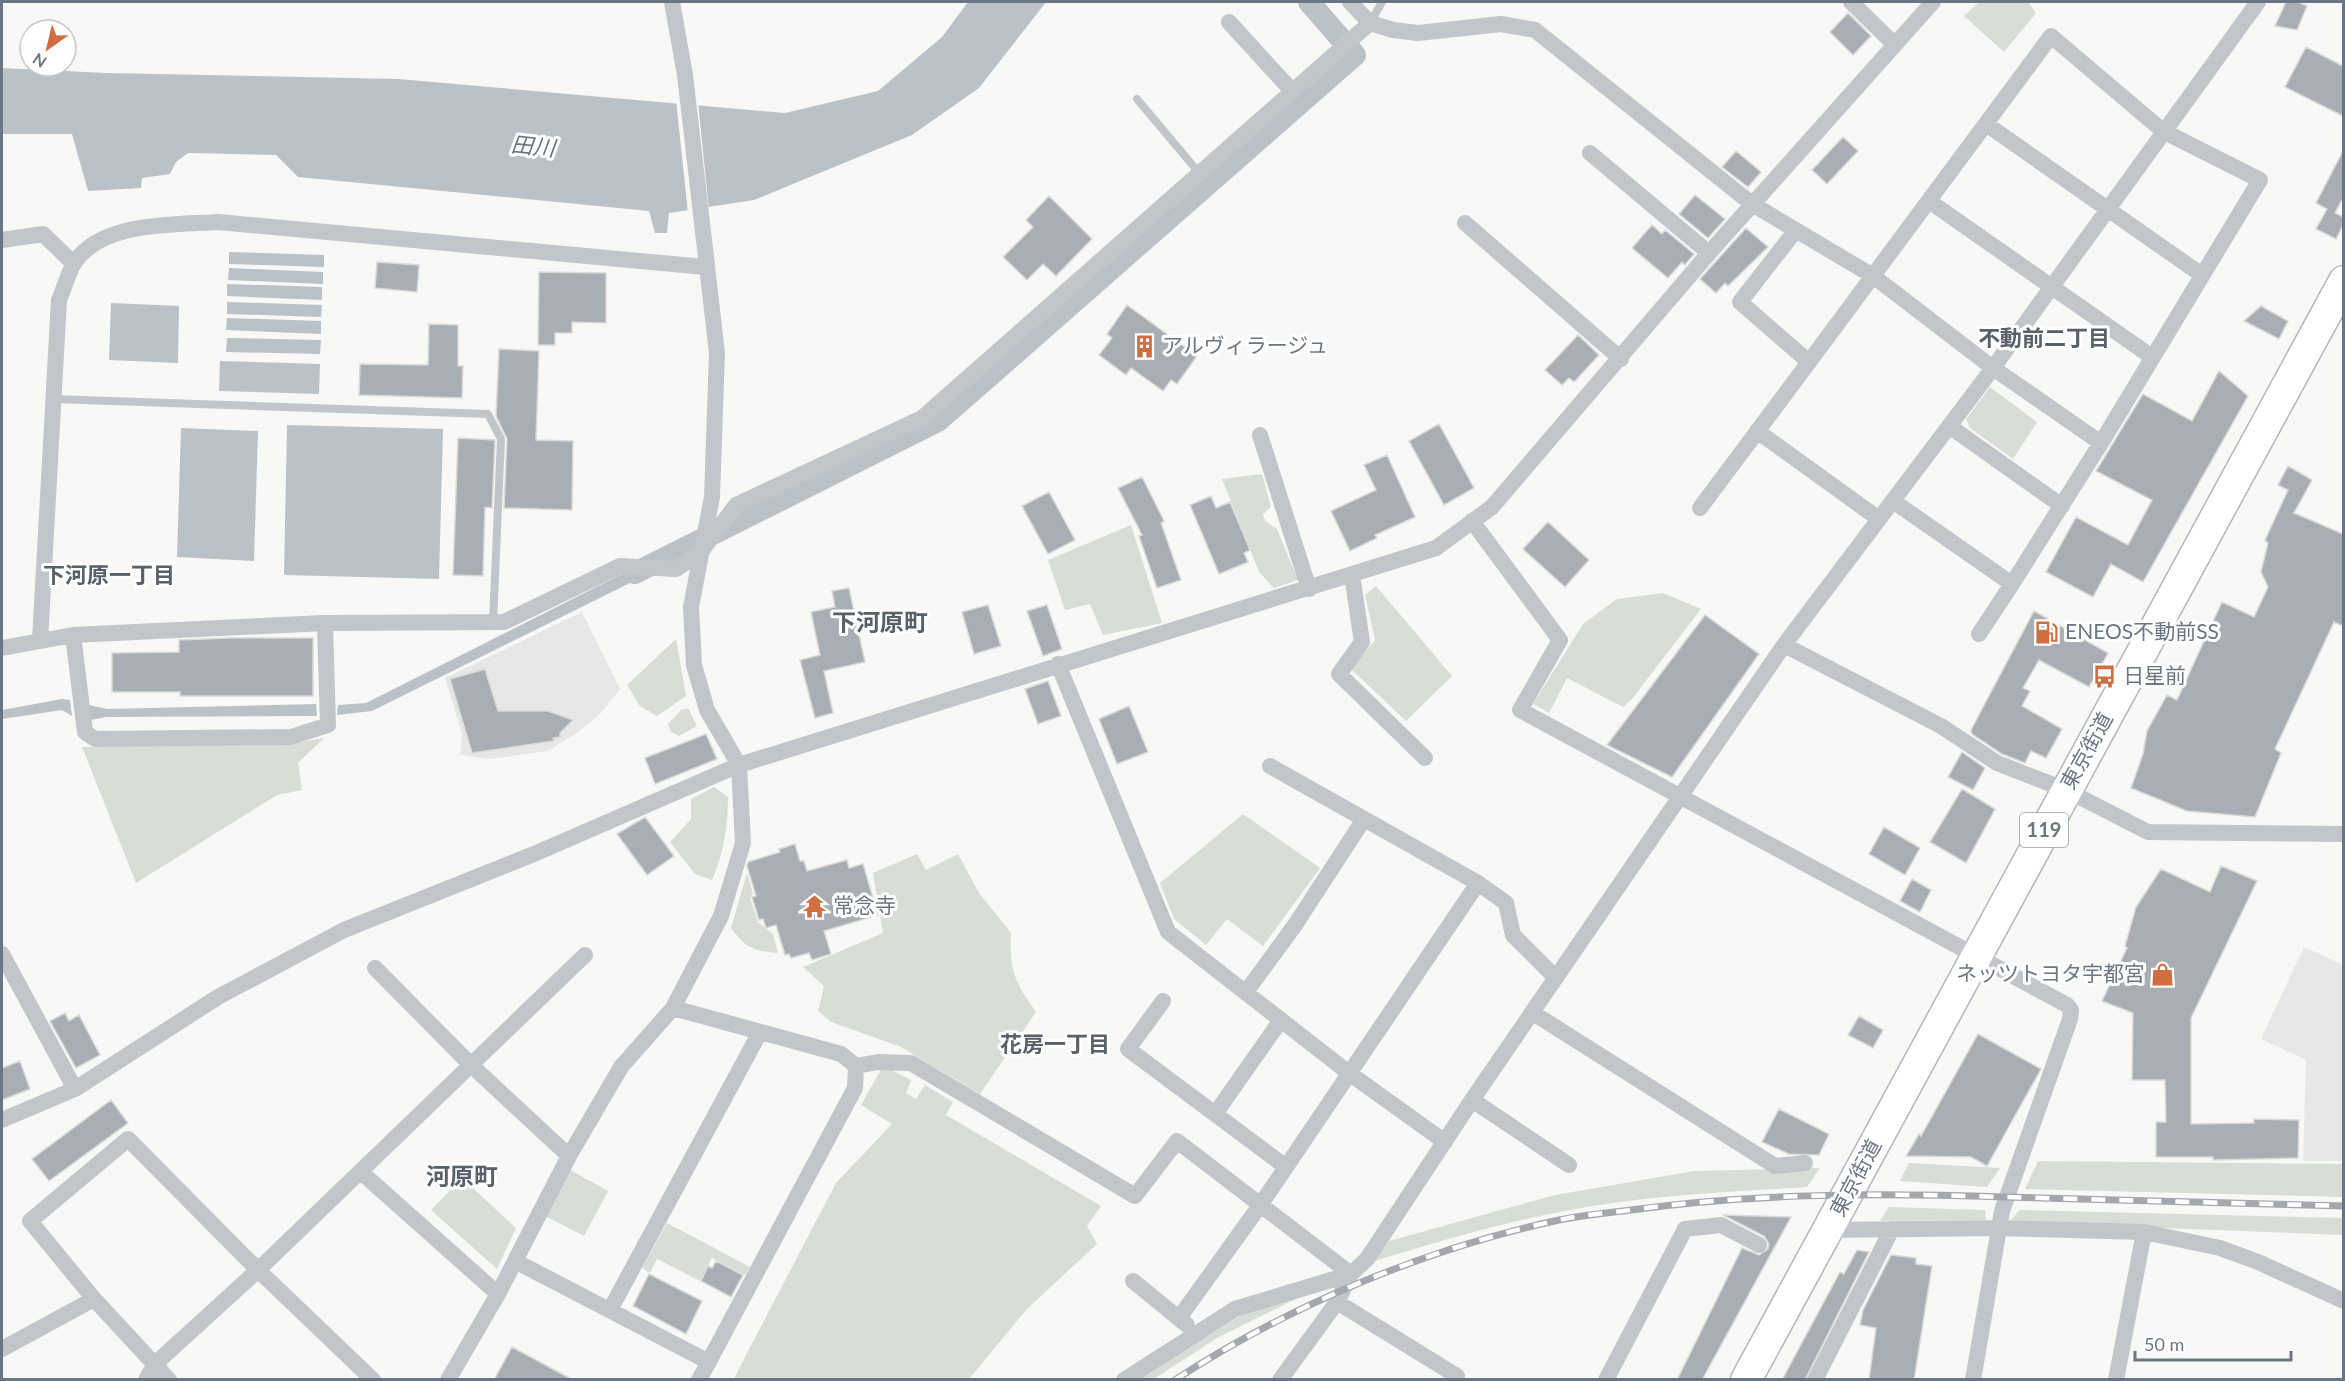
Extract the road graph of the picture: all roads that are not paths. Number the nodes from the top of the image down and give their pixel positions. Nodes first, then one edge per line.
1 (689, 2) edge
2 (1350, 2) edge
3 (1382, 2) edge
4 (1851, 2) edge
5 (1933, 2) edge
6 (2258, 2) edge
7 (673, 6) edge
8 (1229, 22) dead end
9 (1370, 23) junction
10 (1894, 44) junction
11 (1293, 92) junction
12 (1137, 99) dead end
13 (1986, 124) junction
14 (2163, 131) junction
15 (1590, 153) dead end
16 (1200, 174) junction
17 (1929, 201) junction
18 (1752, 204) junction
19 (2108, 210) junction
20 (1465, 223) dead end
21 (1796, 230) junction
22 (2, 240) edge
23 (1709, 253) junction
24 (74, 264) junction
25 (705, 267) junction
26 (2202, 275) junction
27 (1872, 276) junction
28 (2343, 281) edge
29 (2050, 288) junction
30 (2152, 357) junction
31 (1621, 359) junction
32 (1809, 362) junction
33 (1993, 368) junction
34 (54, 399) junction
35 (1949, 426) junction
36 (1757, 431) junction
37 (1260, 435) dead end
38 (2101, 443) junction
39 (1893, 501) junction
40 (2062, 506) junction
41 (1700, 508) dead end
42 (1879, 519) junction
43 (1472, 521) junction
44 (700, 553) junction
45 (1352, 575) junction
46 (2012, 584) junction
47 (1309, 590) junction
48 (493, 622) junction
49 (324, 623) junction
50 (1979, 634) dead end
51 (73, 635) junction
52 (40, 640) junction
53 (1784, 645) junction
54 (2, 648) edge
55 (1058, 664) junction
56 (1425, 758) dead end
57 (739, 765) junction
58 (1270, 766) dead end
59 (2067, 790) junction
60 (1680, 795) junction
61 (1364, 819) junction
62 (2343, 834) edge
63 (1478, 883) junction
64 (2, 954) edge
65 (1975, 954) junction
66 (585, 955) dead end
67 (375, 968) dead end
68 (1556, 978) junction
69 (1246, 992) junction
70 (1163, 1001) dead end
71 (673, 1008) junction
72 (1533, 1013) junction
73 (1281, 1020) junction
74 (760, 1032) junction
75 (471, 1065) junction
76 (856, 1066) junction
77 (1349, 1073) junction
78 (75, 1089) junction
79 (1472, 1100) junction
80 (1215, 1114) junction
81 (2, 1120) edge
82 (1445, 1142) junction
83 (569, 1156) junction
84 (1805, 1163) dead end
85 (1569, 1166) dead end
86 (1286, 1167) junction
87 (361, 1172) junction
88 (1261, 1204) junction
89 (1999, 1228) junction
90 (1892, 1229) junction
91 (1828, 1230) junction
92 (2144, 1232) junction
93 (1759, 1245) dead end
94 (515, 1261) junction
95 (258, 1270) junction
96 (1351, 1274) junction
97 (1133, 1281) dead end
98 (498, 1294) junction
99 (94, 1299) junction
100 (2343, 1301) edge
101 (1337, 1302) junction
102 (610, 1310) junction
103 (1179, 1318) junction
104 (1197, 1333) junction
105 (2, 1349) edge
106 (709, 1362) junction
107 (154, 1364) junction
108 (1288, 1377) edge
109 (146, 1380) edge
110 (169, 1380) edge
111 (373, 1380) edge
112 (448, 1380) edge
113 (699, 1380) edge
114 (1124, 1380) edge
115 (1454, 1380) edge
116 (1606, 1380) edge
117 (1746, 1380) edge
118 (1815, 1380) edge
119 (1973, 1380) edge
120 (2116, 1380) edge

1 - 7 street
2 - 9 street
3 - 9 lane
4 - 10 street
5 - 10 street
6 - 14 street
7 - 25 street
8 - 11 street
9 - 11 street
9 - 18 street
10 - 18 street
11 - 16 street
12 - 16 lane
13 - 14 street
13 - 17 street
13 - 19 street
14 - 19 street
14 - 26 street
15 - 23 street
16 - 44 street
17 - 27 street
17 - 29 street
18 - 21 street
18 - 23 street
19 - 26 street
19 - 29 street
20 - 31 street
21 - 27 street
21 - 32 street
22 - 24 street
23 - 31 street
24 - 25 street
24 - 34 street
25 - 44 street
26 - 30 street
27 - 32 street
27 - 33 street
28 - 59 highway, 東京街道 / 119
29 - 30 street
29 - 33 street
30 - 38 street
31 - 43 street
32 - 36 street
33 - 35 street
33 - 38 street
34 - 48 lane
34 - 52 street
35 - 39 street
35 - 40 street
36 - 41 street
36 - 42 street
37 - 47 street
38 - 40 street
39 - 42 street
39 - 46 street
40 - 46 street
42 - 53 street
43 - 45 street
43 - 60 street
44 - 48 street
44 - 57 street
45 - 47 street
45 - 56 street
46 - 50 street
47 - 55 street
48 - 49 street
49 - 51 street
49 - 51 street
51 - 52 street
52 - 54 street
53 - 59 street
53 - 60 street
55 - 57 street
55 - 69 street
57 - 71 street
57 - 78 street
58 - 61 street
59 - 62 street
59 - 65 highway, 東京街道 / 119
60 - 65 street
60 - 68 street
61 - 63 street
61 - 69 street
63 - 68 street
63 - 77 street
64 - 78 street
65 - 89 street
65 - 91 highway, 東京街道 / 119
66 - 75 street
67 - 75 street
68 - 72 street
69 - 73 street
70 - 80 street
71 - 74 street
71 - 83 street
72 - 79 street
72 - 84 street
73 - 77 street
73 - 80 street
74 - 76 street
74 - 102 street
75 - 83 street
75 - 87 street
76 - 88 street
76 - 106 street
77 - 82 street
77 - 86 street
78 - 81 street
79 - 82 street
79 - 85 street
80 - 86 street
82 - 96 street
83 - 94 street
86 - 88 street
87 - 95 street
87 - 98 street
88 - 96 street
88 - 103 street
89 - 90 street
89 - 92 street
89 - 119 street
90 - 91 street
90 - 118 street
91 - 117 highway, 東京街道 / 119
92 - 100 street
92 - 120 street
93 - 116 street
94 - 98 street
94 - 102 street
95 - 99 street
95 - 107 street
95 - 111 street
96 - 101 street
96 - 104 street
97 - 103 street
98 - 112 street
99 - 105 street
99 - 107 street
101 - 108 street
101 - 115 street
102 - 106 street
103 - 104 street
104 - 114 street
106 - 113 street
107 - 109 street
107 - 110 street

